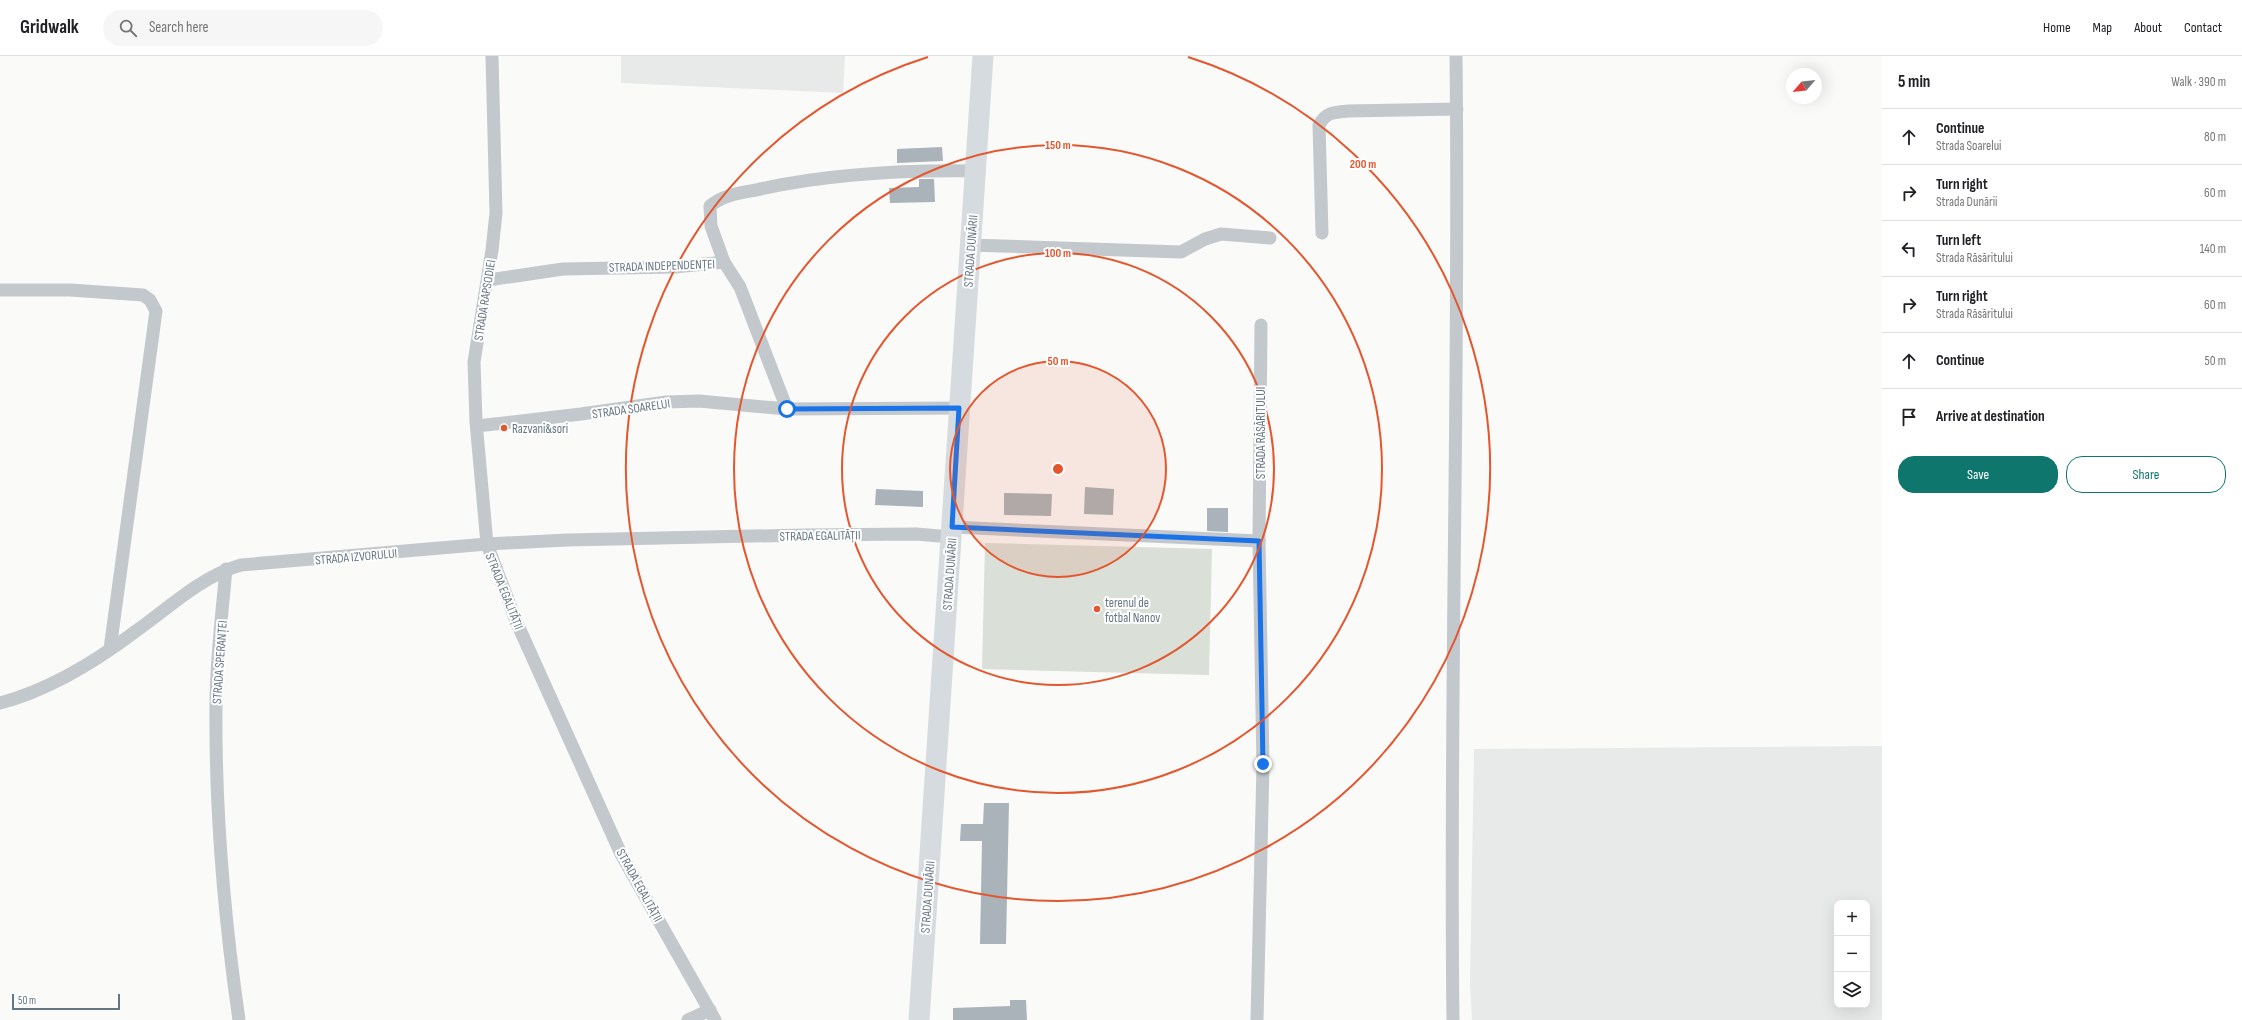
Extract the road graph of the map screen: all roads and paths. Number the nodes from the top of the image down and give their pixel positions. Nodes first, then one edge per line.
1 (492, 56) edge
2 (983, 56) edge
3 (1456, 56) edge
4 (1457, 109) junction
5 (975, 171) junction
6 (1322, 233) dead end
7 (1270, 238) dead end
8 (970, 245) junction
9 (724, 262) junction
10 (488, 280) junction
11 (0, 290) edge
12 (1261, 325) dead end
13 (959, 408) junction
14 (787, 409) junction
15 (476, 426) junction
16 (952, 532) junction
17 (1259, 541) junction
18 (487, 544) junction
19 (226, 569) junction
20 (110, 650) junction
21 (0, 703) edge
22 (713, 1015) edge
23 (239, 1020) edge
24 (688, 1020) edge
25 (919, 1020) edge
26 (1258, 1020) edge
27 (1453, 1020) edge

1 - 10 street, STRADA RAPSODIEI
2 - 5 main road, STRADA DUNĂRII
3 - 4 street
4 - 6 street
4 - 27 street
5 - 8 main road, STRADA DUNĂRII
5 - 9 street, STRADA INDEPENDENȚEI
7 - 8 street
8 - 13 main road, STRADA DUNĂRII
9 - 10 street, STRADA INDEPENDENȚEI
9 - 14 street
10 - 15 street, STRADA RAPSODIEI
11 - 20 street
12 - 17 street, STRADA RĂSĂRITULUI
13 - 14 street, STRADA SOARELUI
13 - 16 main road, STRADA DUNĂRII
14 - 15 street, STRADA SOARELUI
15 - 18 street, STRADA RAPSODIEI
16 - 17 street
16 - 18 street, STRADA EGALITĂȚII
16 - 25 main road, STRADA DUNĂRII
17 - 26 street, STRADA RĂSĂRITULUI
18 - 19 street, STRADA IZVORULUI
18 - 22 street, STRADA EGALITĂȚII
19 - 20 street
19 - 23 street, STRADA SPERANȚEI
20 - 21 street
22 - 24 street

